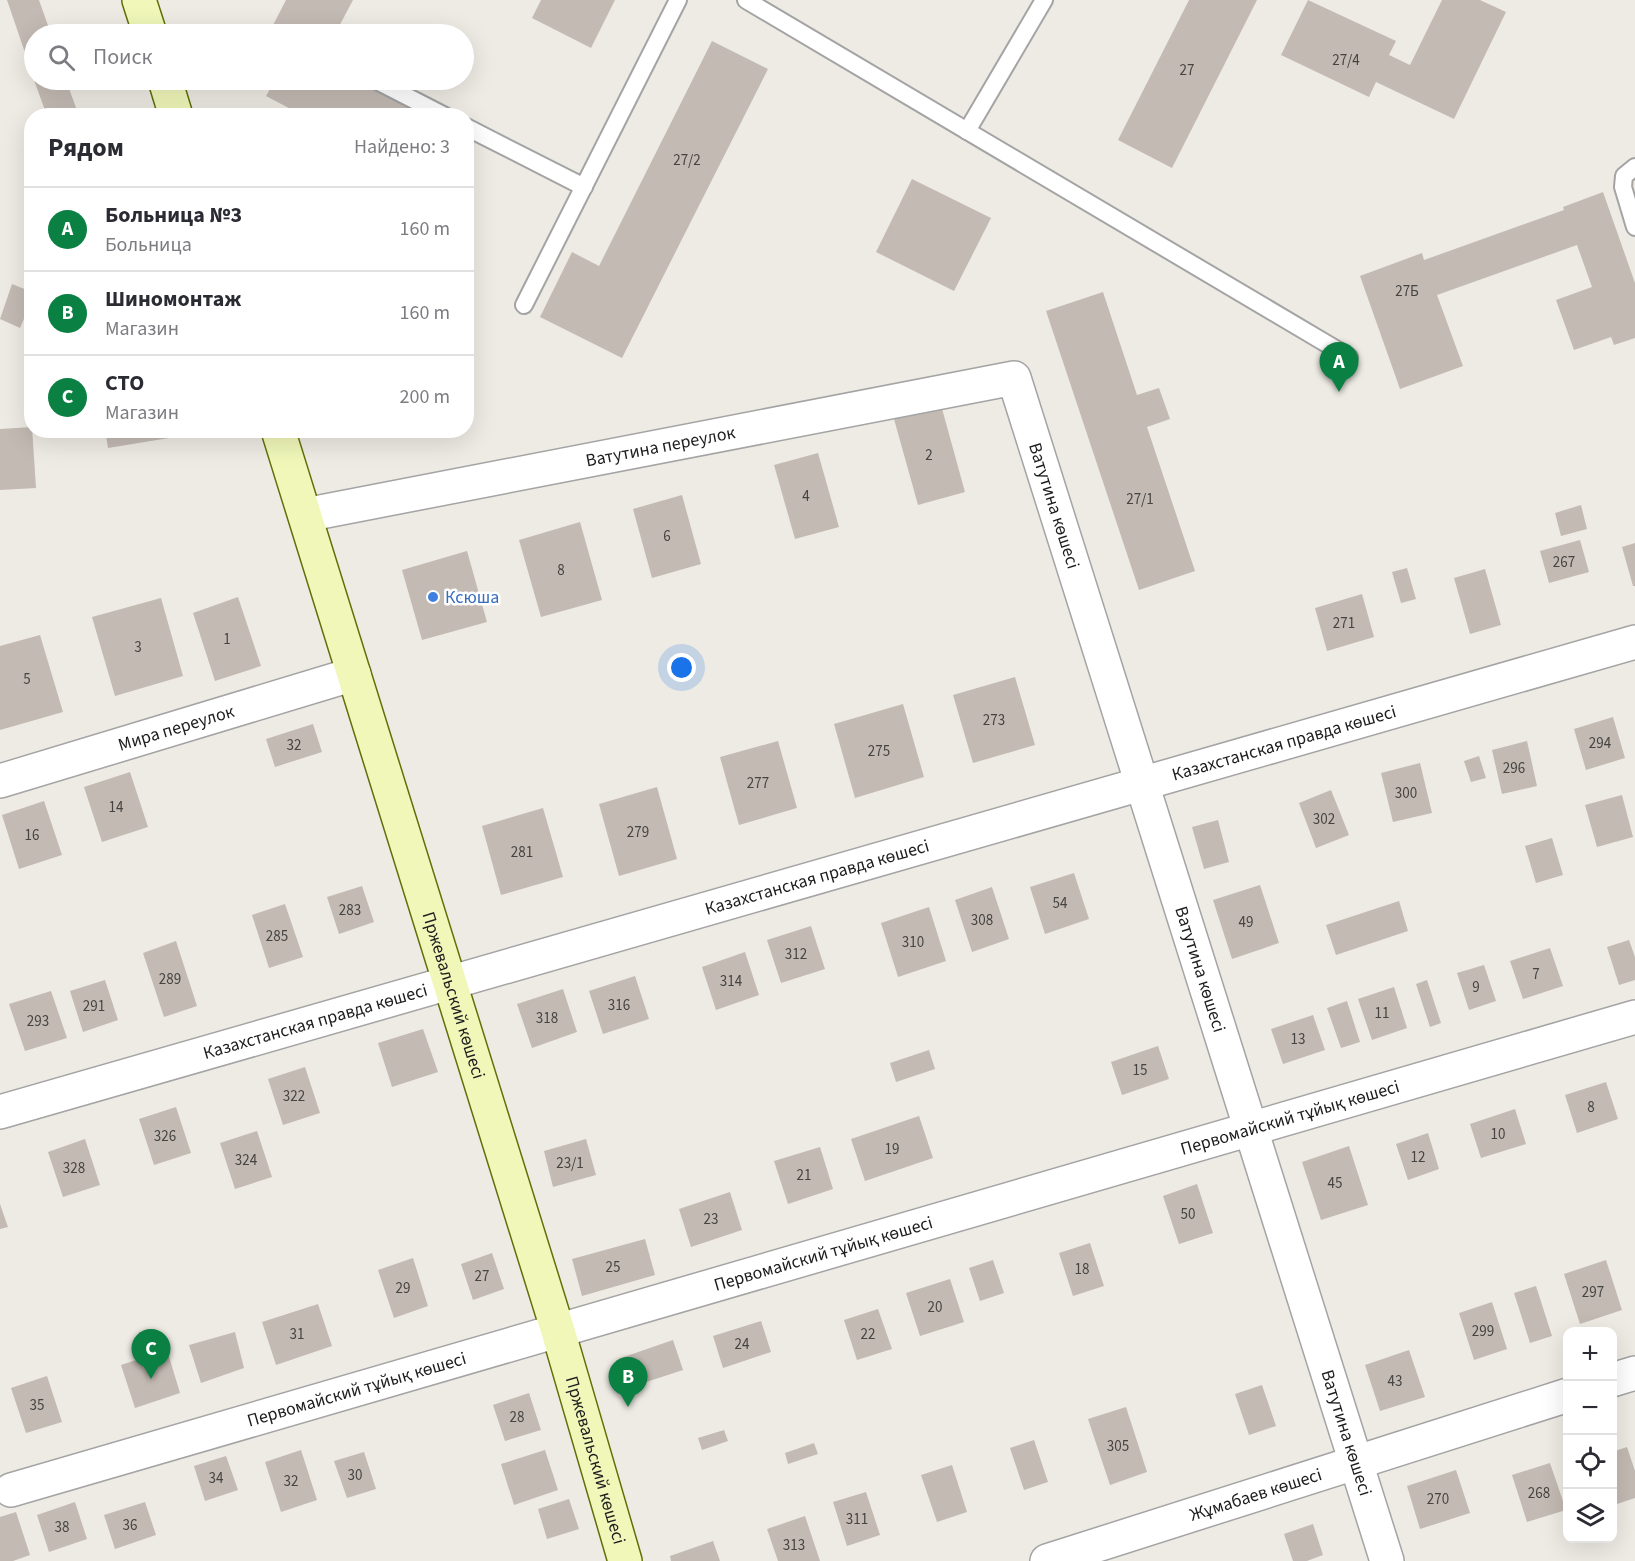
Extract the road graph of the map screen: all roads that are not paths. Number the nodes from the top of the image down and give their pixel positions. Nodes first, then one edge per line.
1 (139, 0) edge
2 (678, 0) edge
3 (746, 0) edge
4 (1044, 0) edge
5 (147, 24) edge
6 (168, 90) edge
7 (394, 90) edge
8 (174, 108) edge
9 (429, 108) edge
10 (474, 131) edge
11 (967, 131) junction
12 (1635, 167) edge
13 (584, 187) junction
14 (1635, 227) edge
15 (524, 305) dead end
16 (1349, 357) dead end
17 (1014, 378) joint
18 (281, 438) edge
19 (305, 515) junction
20 (1635, 642) edge
21 (354, 674) junction
22 (0, 781) edge
23 (1142, 784) junction
24 (450, 982) junction
25 (1635, 1017) edge
26 (0, 1112) edge
27 (1251, 1128) junction
28 (558, 1330) junction
29 (1635, 1373) edge
30 (1617, 1378) edge
31 (1563, 1397) edge
32 (1356, 1462) junction
33 (11, 1490) dead end
34 (625, 1561) edge
35 (1047, 1561) edge
36 (1387, 1561) edge

1 - 5 street
2 - 13 lane
3 - 11 lane
4 - 11 lane
6 - 8 street
7 - 9 lane
10 - 13 lane
11 - 16 lane
12 - 14 lane
13 - 15 lane
17 - 19 street, Ватутина переулок
17 - 23 street, Ватутина көшесі
18 - 19 street, Пржевальский көшесі
19 - 21 street, Пржевальский көшесі
20 - 23 street, Казахстанская правда көшесі
21 - 22 street, Мира переулок
21 - 24 street, Пржевальский көшесі
23 - 24 street, Казахстанская правда көшесі
23 - 27 street, Ватутина көшесі
24 - 26 street, Казахстанская правда көшесі
24 - 28 street, Пржевальский көшесі
25 - 27 street, Первомайский тұйық көшесі
27 - 28 street, Первомайский тұйық көшесі
27 - 32 street, Ватутина көшесі
28 - 33 street, Первомайский тұйық көшесі
28 - 34 street, Пржевальский көшесі
29 - 30 street
31 - 32 street, Жұмабаев көшесі
32 - 35 street, Жұмабаев көшесі
32 - 36 street, Ватутина көшесі

